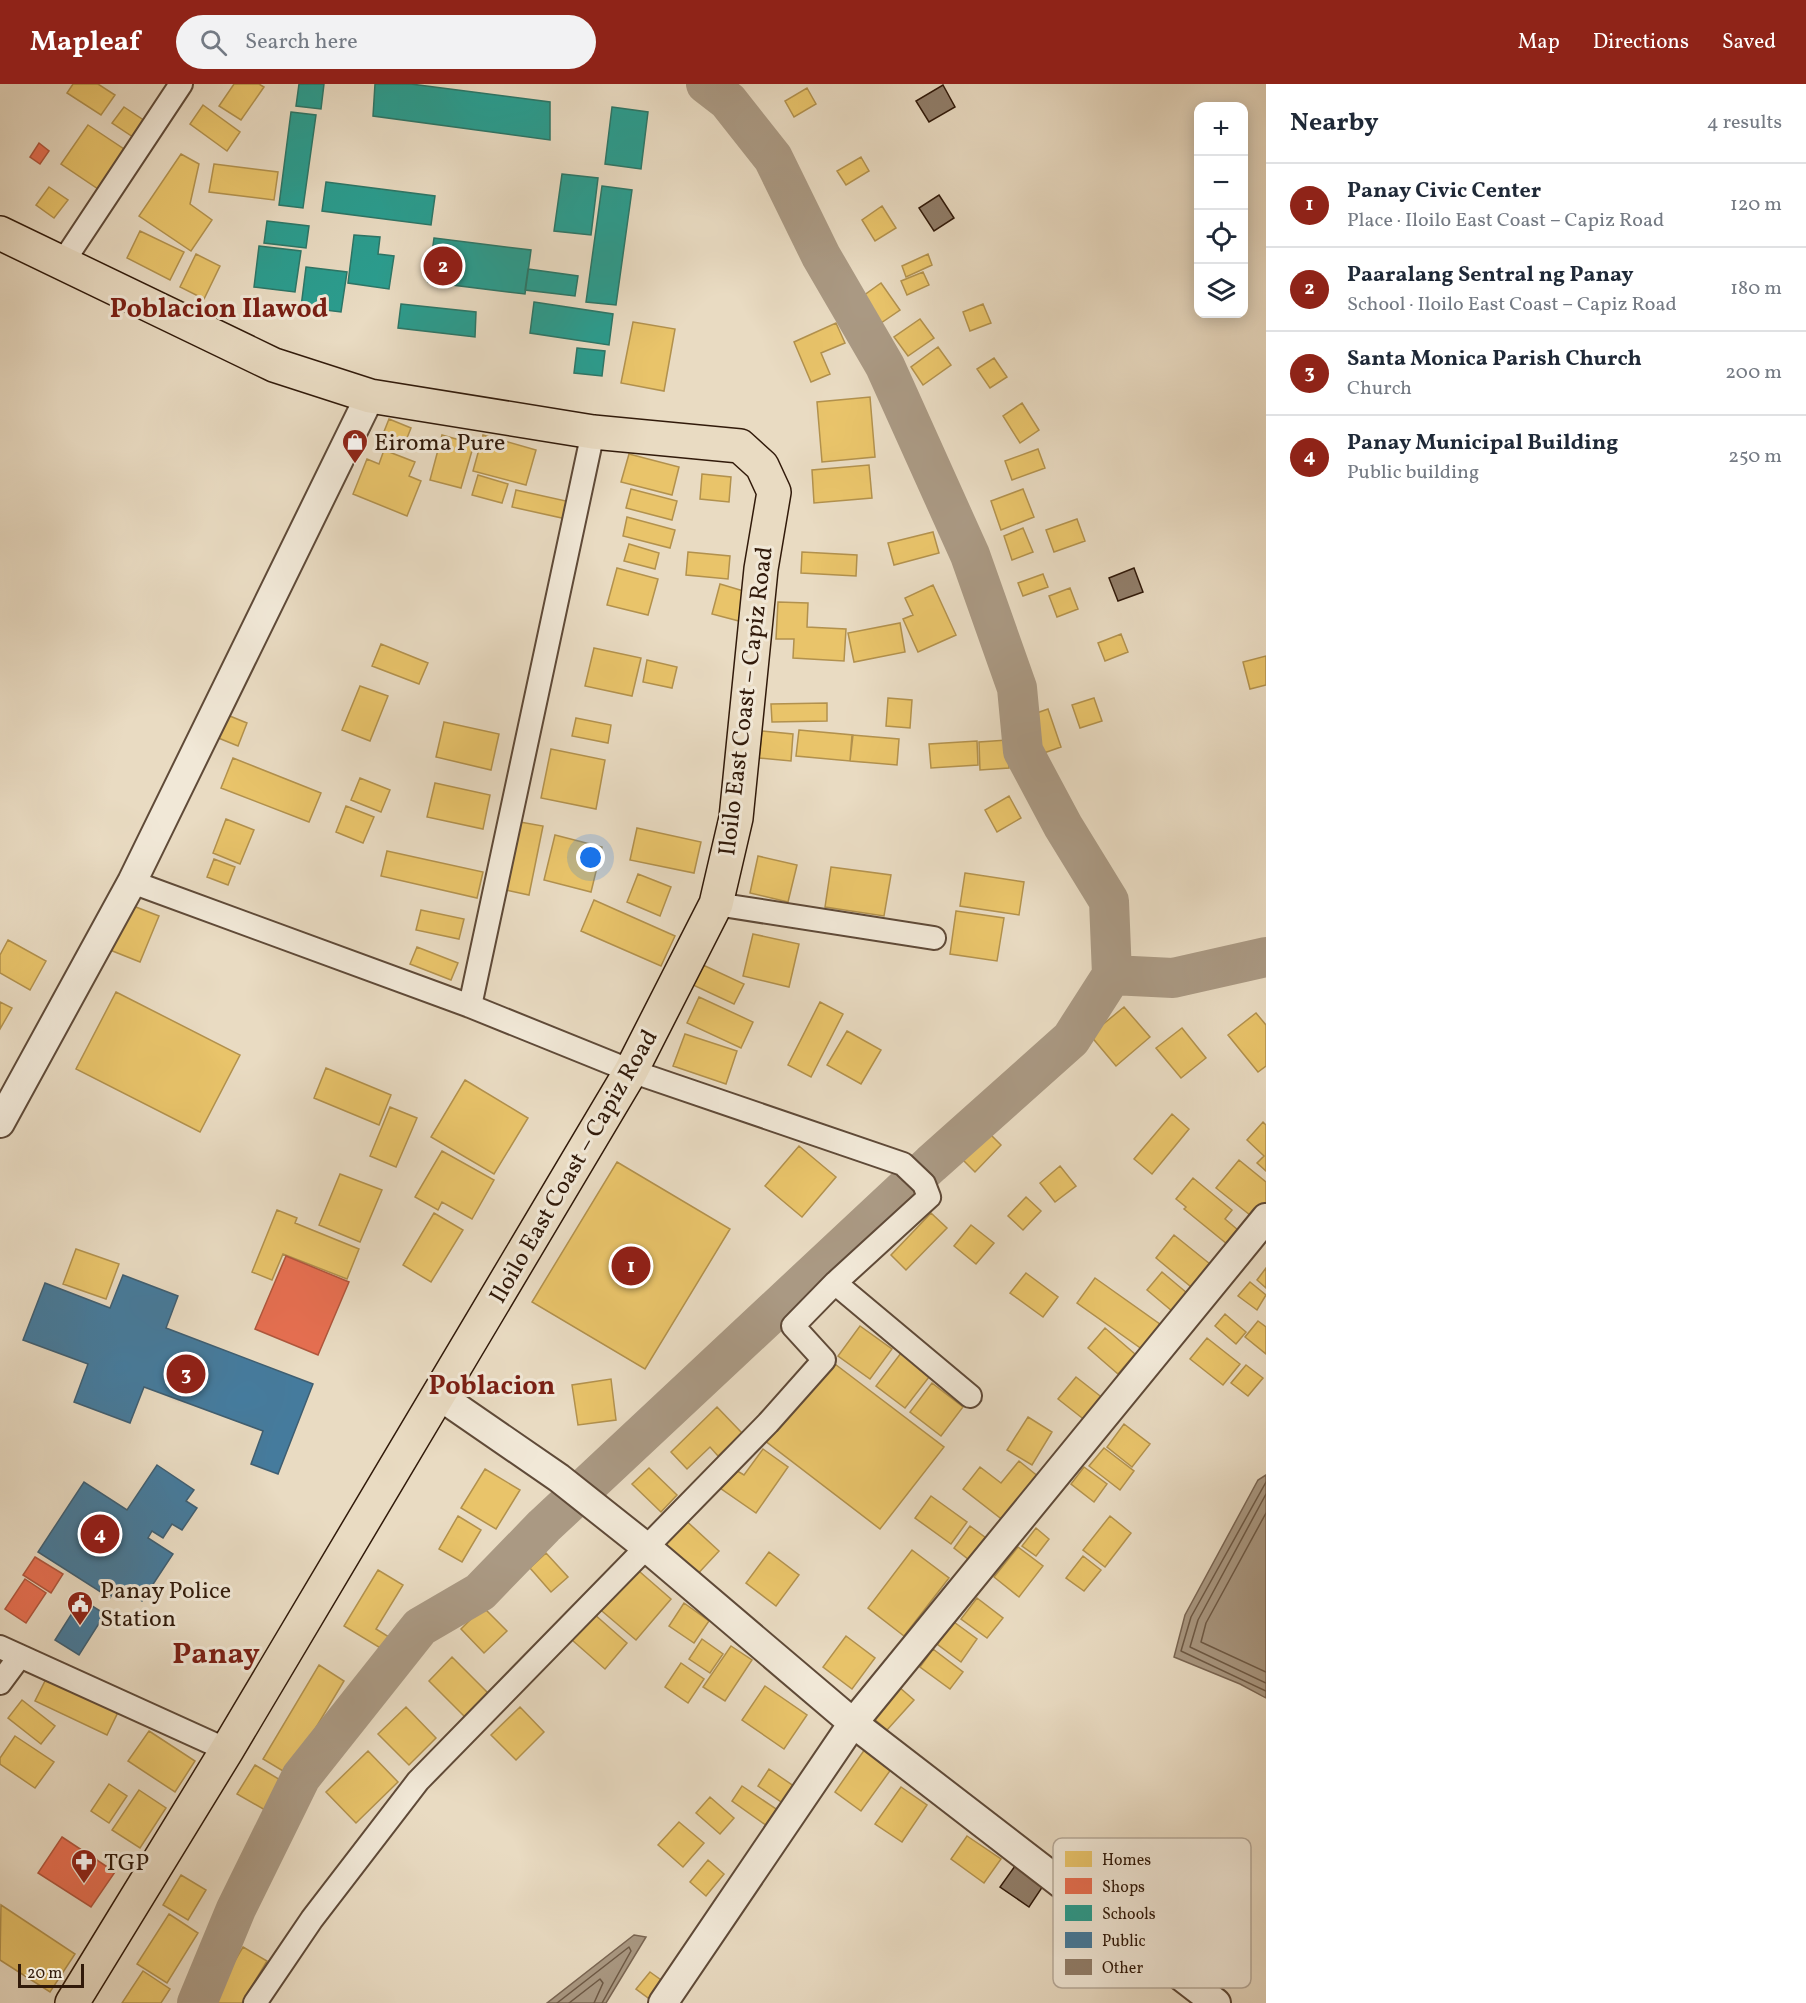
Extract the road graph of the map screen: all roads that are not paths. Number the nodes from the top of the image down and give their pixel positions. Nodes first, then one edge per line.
1 (181, 84) edge
2 (0, 233) edge
3 (62, 265) junction
4 (370, 396) junction
5 (593, 432) junction
6 (132, 882) junction
7 (716, 904) junction
8 (934, 938) dead end
9 (470, 1006) junction
10 (631, 1071) junction
11 (0, 1123) edge
12 (1261, 1234) edge
13 (835, 1283) junction
14 (440, 1396) junction
15 (970, 1396) dead end
16 (646, 1547) junction
17 (10, 1651) edge
18 (0, 1683) edge
19 (853, 1723) junction
20 (227, 1750) junction
21 (1053, 1877) edge
22 (1197, 1988) edge
23 (72, 2003) edge
24 (255, 2003) edge
25 (663, 2003) edge
26 (1216, 2003) edge

1 - 3 street
2 - 3 main road, Iloilo East Coast – Capiz Road
3 - 4 main road, Iloilo East Coast – Capiz Road
4 - 5 main road, Iloilo East Coast – Capiz Road
4 - 6 street
5 - 7 main road, Iloilo East Coast – Capiz Road
5 - 9 street
6 - 9 street
6 - 11 street
7 - 8 street
7 - 10 main road, Iloilo East Coast – Capiz Road
9 - 10 street
10 - 13 street
10 - 14 main road, Iloilo East Coast – Capiz Road
12 - 19 street
13 - 15 street
13 - 16 street
14 - 16 street
14 - 20 main road, Iloilo East Coast – Capiz Road
16 - 19 street
16 - 24 street
17 - 18 street
17 - 20 street
19 - 21 street
19 - 25 street
20 - 23 main road, Iloilo East Coast – Capiz Road
22 - 26 street

